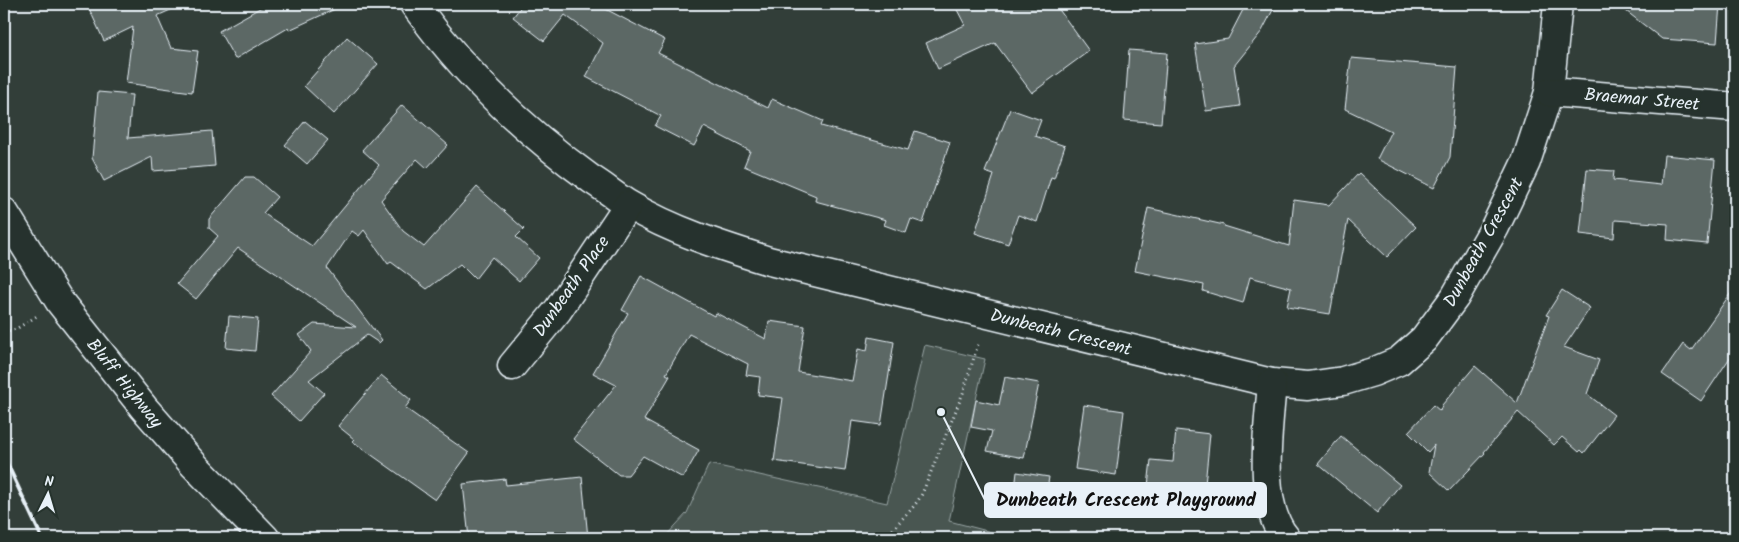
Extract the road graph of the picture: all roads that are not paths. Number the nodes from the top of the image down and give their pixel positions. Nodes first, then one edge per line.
1 (414, 4) edge
2 (1558, 4) edge
3 (1549, 92) junction
4 (1735, 107) edge
5 (628, 204) junction
6 (4, 212) edge
7 (512, 366) dead end
8 (1272, 383) junction
9 (265, 538) edge
10 (1286, 538) edge

1 - 5 main road, Dunbeath Crescent
2 - 3 main road, Dunbeath Crescent
3 - 4 main road, Braemar Street
3 - 8 main road, Dunbeath Crescent
5 - 7 main road, Dunbeath Place
5 - 8 main road, Dunbeath Crescent
6 - 9 main road, Bluff Highway
8 - 10 main road

